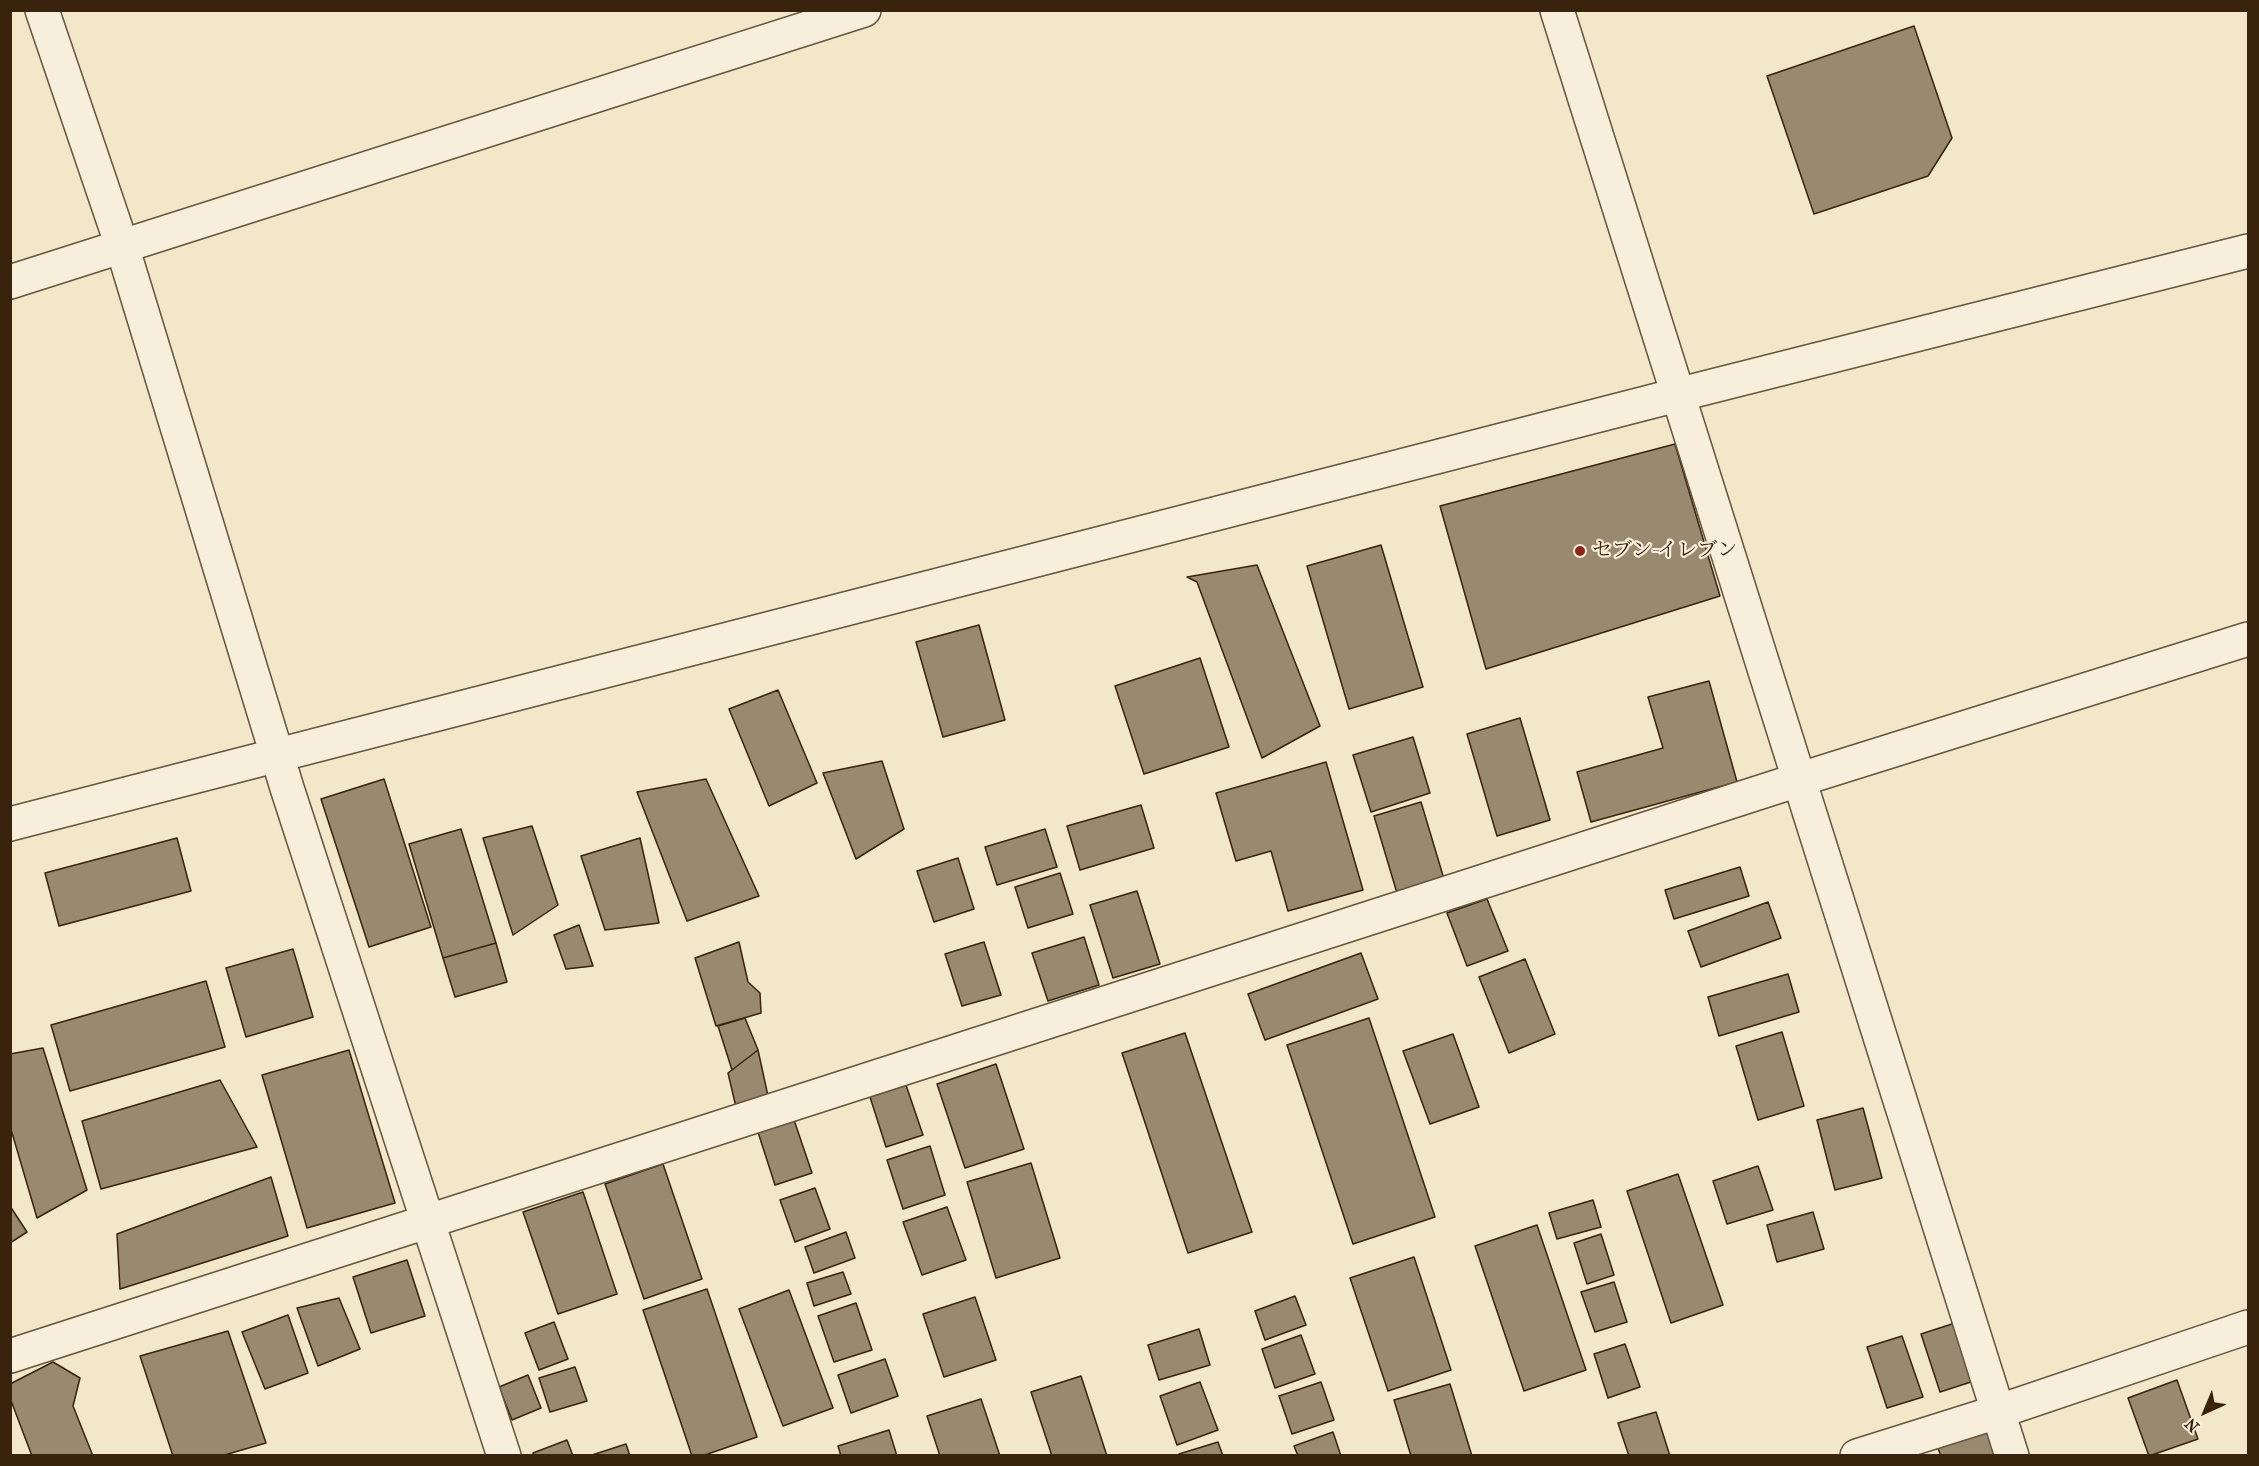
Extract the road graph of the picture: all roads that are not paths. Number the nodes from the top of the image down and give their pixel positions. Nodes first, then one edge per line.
1 (42, 10) edge
2 (864, 10) edge
3 (1557, 10) edge
4 (122, 246) junction
5 (2248, 251) edge
6 (10, 282) edge
7 (1677, 395) junction
8 (2248, 639) edge
9 (277, 756) junction
10 (1801, 779) junction
11 (10, 824) edge
12 (430, 1222) junction
13 (2248, 1327) edge
14 (10, 1356) edge
15 (1997, 1412) junction
16 (504, 1455) edge
17 (1857, 1455) edge
18 (2013, 1455) edge

1 - 4 street
2 - 4 street
3 - 7 street
4 - 6 street
4 - 9 street
5 - 7 street
7 - 9 street
7 - 10 street
8 - 10 street
9 - 11 street
9 - 12 street
10 - 12 street
10 - 15 street
12 - 14 street
12 - 16 street
13 - 15 street
15 - 17 street
15 - 18 street

